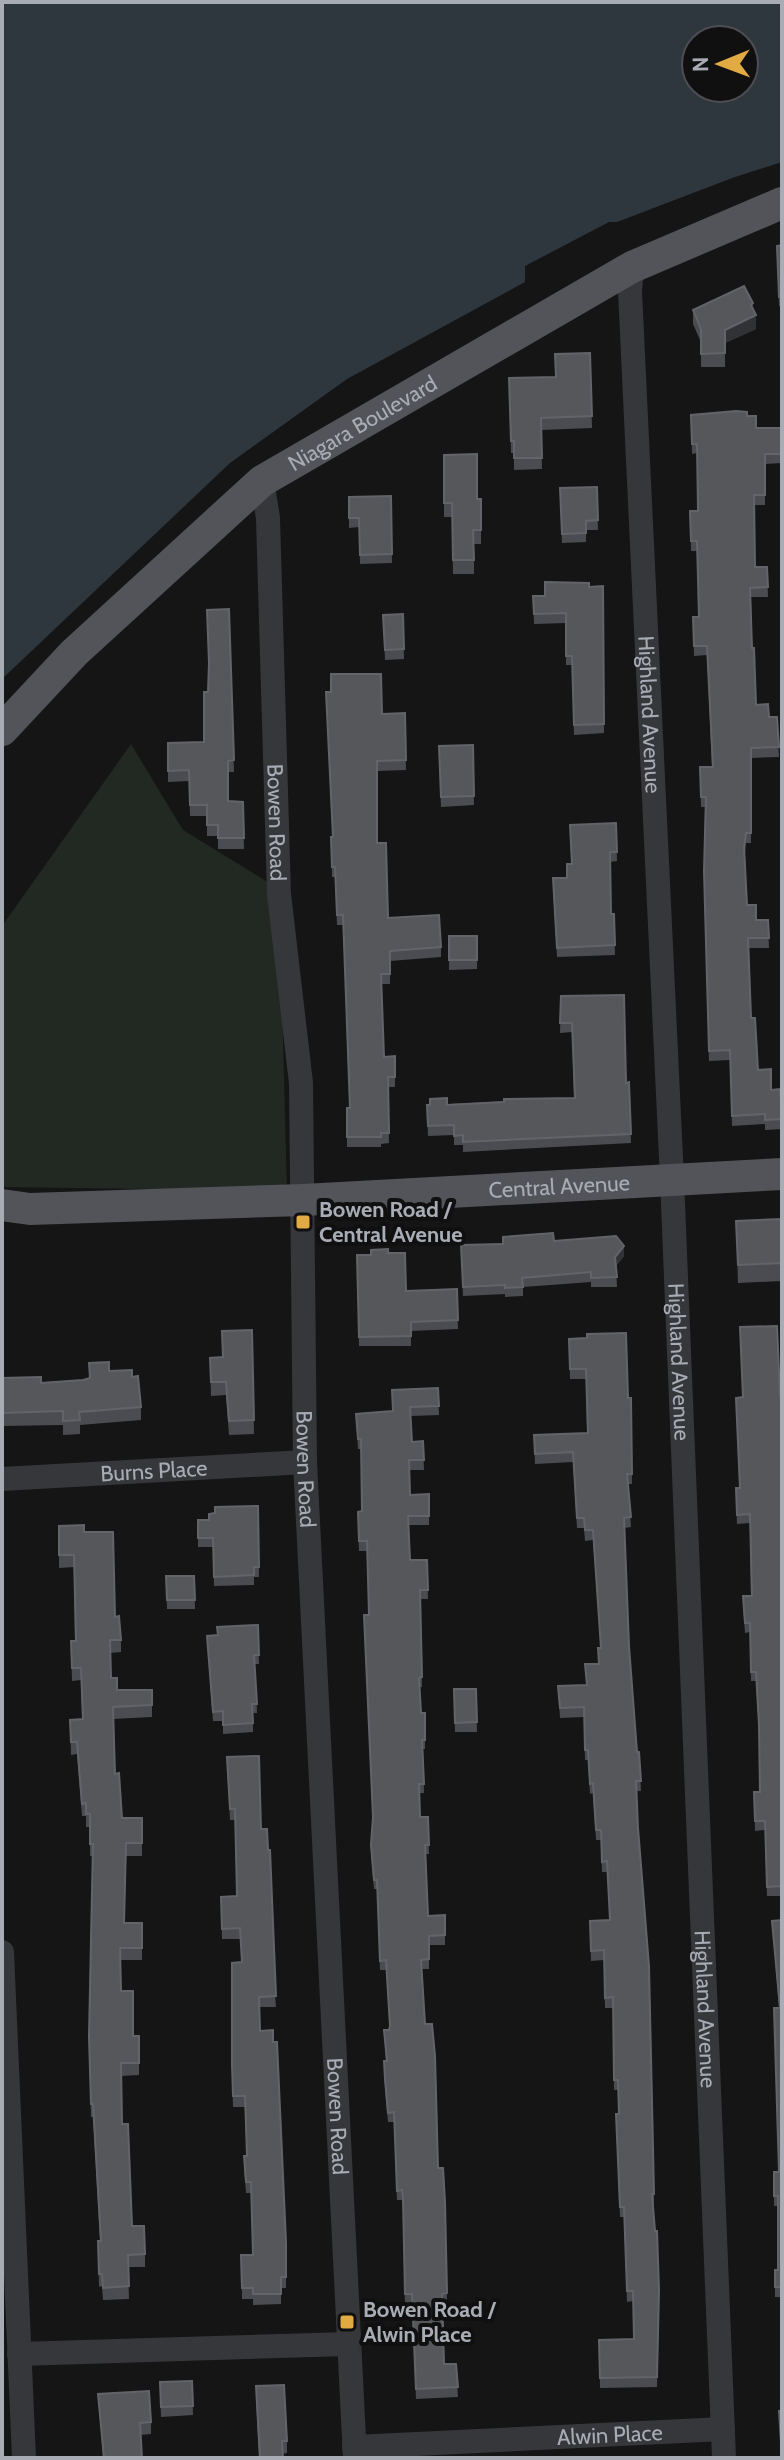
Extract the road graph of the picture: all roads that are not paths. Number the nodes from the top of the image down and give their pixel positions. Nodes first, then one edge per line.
1 (782, 203) edge
2 (632, 267) junction
3 (262, 481) junction
4 (2, 730) edge
5 (782, 1174) edge
6 (672, 1179) junction
7 (303, 1200) junction
8 (2, 1205) edge
9 (305, 1462) junction
10 (2, 1479) edge
11 (2, 1952) edge
12 (348, 2344) junction
13 (19, 2354) junction
14 (723, 2429) junction
15 (354, 2452) edge
16 (24, 2458) edge
17 (724, 2458) edge

1 - 2 main road, Niagara Boulevard
2 - 3 main road, Niagara Boulevard
2 - 6 street, Highland Avenue
3 - 4 main road, Niagara Boulevard
3 - 7 street, Bowen Road
5 - 6 main road, Central Avenue
6 - 7 main road, Central Avenue
6 - 14 street, Highland Avenue
7 - 8 main road, Central Avenue
7 - 9 street, Bowen Road
9 - 10 street, Burns Place
9 - 12 street, Bowen Road
11 - 13 street
12 - 13 street
12 - 15 street, Bowen Road
13 - 16 street
14 - 15 street, Alwin Place
14 - 17 street, Highland Avenue

